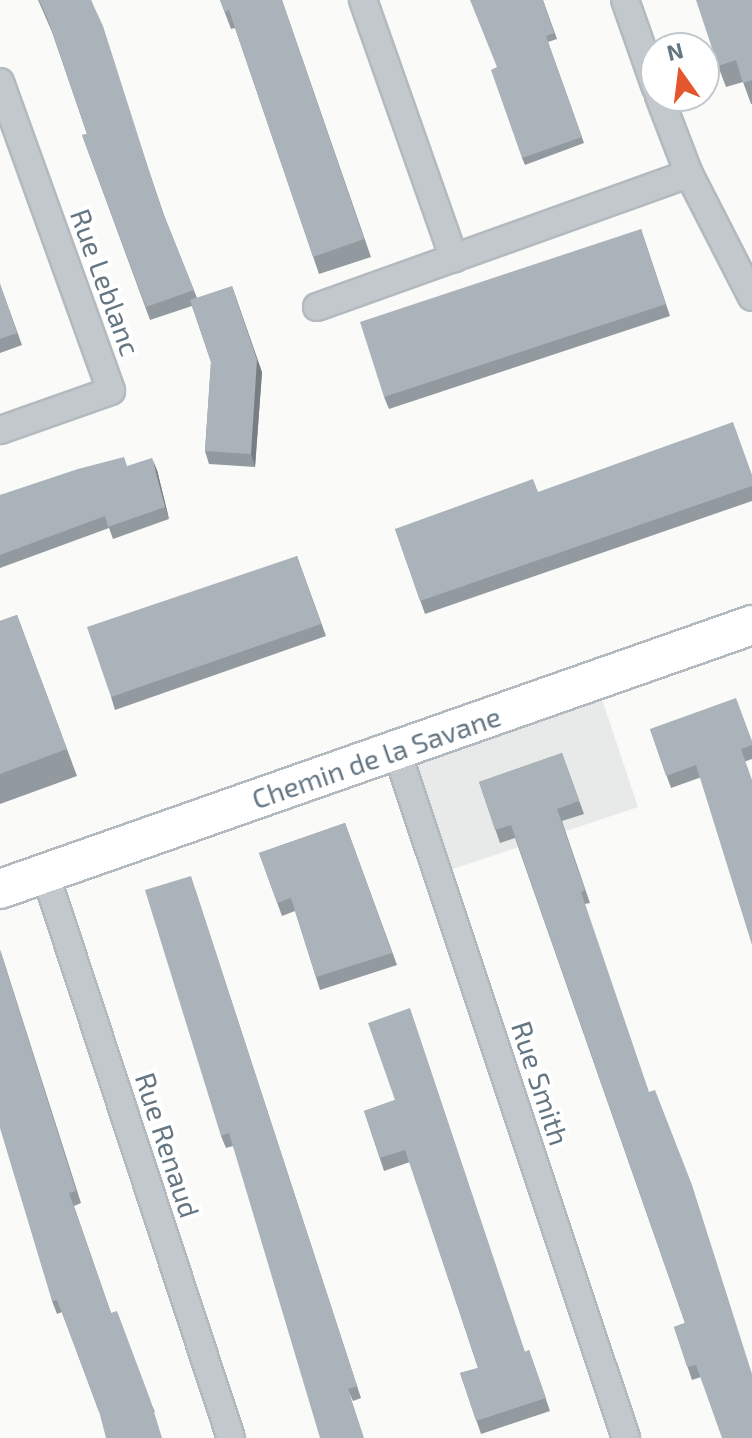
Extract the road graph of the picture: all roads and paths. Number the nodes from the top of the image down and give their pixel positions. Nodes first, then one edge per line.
1 (363, 0) edge
2 (625, 0) edge
3 (640, 43) edge
4 (0, 82) edge
5 (665, 112) edge
6 (689, 174) junction
7 (454, 258) junction
8 (752, 297) edge
9 (317, 307) dead end
10 (0, 430) edge
11 (752, 625) edge
12 (396, 749) junction
13 (45, 873) junction
14 (0, 889) edge
15 (231, 1438) edge
16 (626, 1438) edge

1 - 7 street
2 - 3 street
4 - 10 street, Rue Leblanc
5 - 6 street
6 - 7 street
6 - 8 street
7 - 9 street
11 - 12 street, Chemin de la Savane
12 - 13 street, Chemin de la Savane
12 - 16 street, Rue Smith
13 - 14 street, Chemin de la Savane
13 - 15 street, Rue Renaud

